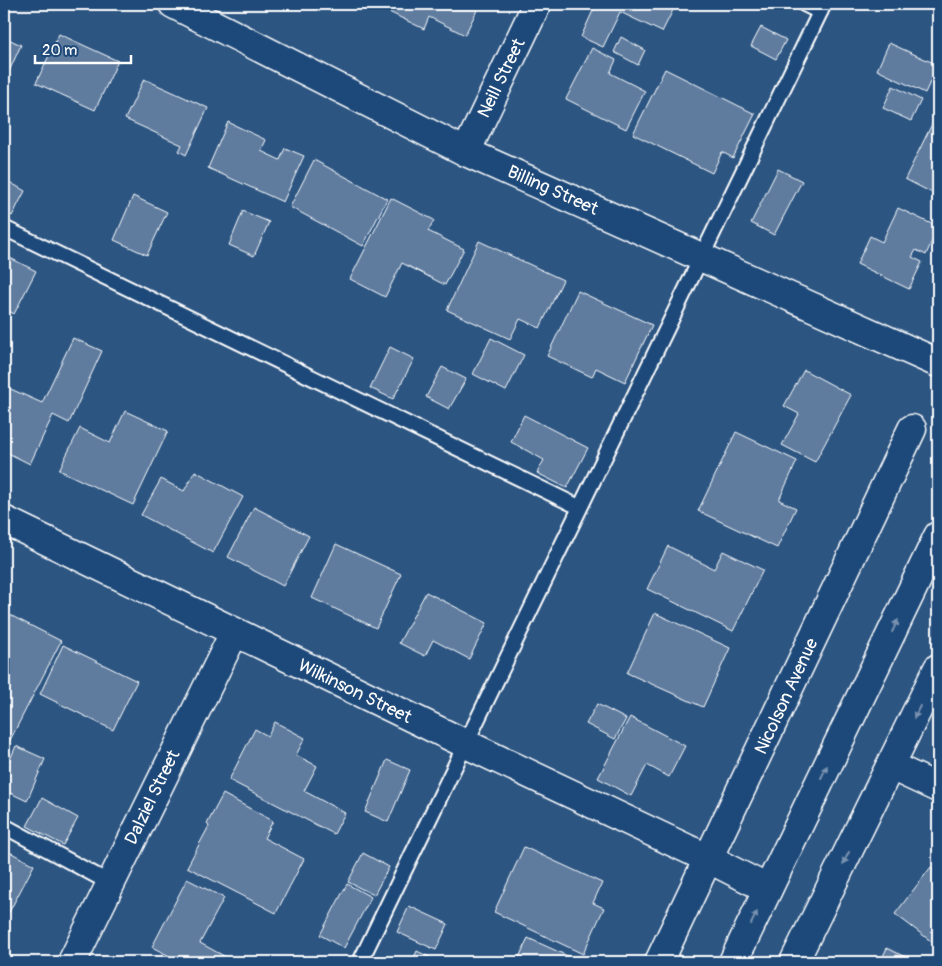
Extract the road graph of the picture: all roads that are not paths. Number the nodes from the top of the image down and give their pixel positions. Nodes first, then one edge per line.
1 (173, 4) edge
2 (537, 4) edge
3 (804, 4) edge
4 (822, 8) edge
5 (466, 152) junction
6 (4, 228) edge
7 (701, 256) junction
8 (938, 364) edge
9 (912, 429) dead end
10 (580, 507) junction
11 (4, 520) edge
12 (938, 536) edge
13 (234, 633) junction
14 (938, 668) edge
15 (466, 744) junction
16 (892, 766) junction
17 (938, 788) edge
18 (4, 826) edge
19 (709, 859) junction
20 (110, 883) junction
21 (768, 889) junction
22 (72, 962) edge
23 (360, 962) edge
24 (659, 962) edge
25 (733, 962) edge
26 (794, 962) edge

1 - 5 street, Billing Street
2 - 5 street, Neill Street
3 - 4 lane
4 - 7 lane
5 - 7 street, Billing Street
6 - 10 lane
7 - 8 street, Billing Street
7 - 10 lane
9 - 19 street, Nicolson Avenue
10 - 15 lane
11 - 13 street, Wilkinson Street
21 -> 12 street
13 - 15 street, Wilkinson Street
13 - 20 street, Dalziel Street
14 -> 16 street
15 - 19 street, Wilkinson Street
15 - 23 lane
16 - 17 street
16 -> 26 street
18 - 20 lane
19 - 21 street, Wilkinson Street
19 - 24 street, Nicolson Avenue
20 - 22 street, Dalziel Street
25 -> 21 street

